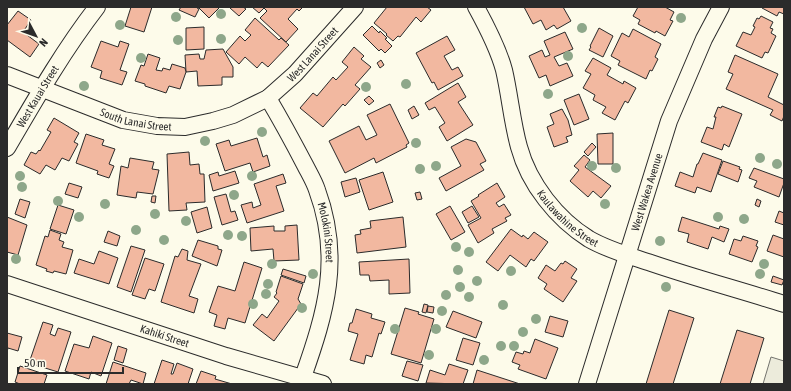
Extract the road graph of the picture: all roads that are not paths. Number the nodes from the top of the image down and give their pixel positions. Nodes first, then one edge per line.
1 (97, 7) edge
2 (355, 7) edge
3 (476, 7) edge
4 (722, 7) edge
5 (7, 75) edge
6 (42, 88) junction
7 (268, 98) junction
8 (7, 148) edge
9 (627, 255) junction
10 (7, 284) edge
11 (784, 304) edge
12 (303, 377) junction
13 (323, 384) edge
14 (587, 384) edge

1 - 6 street, West Kauai Street
2 - 7 street, West Lanai Street
3 - 9 street, Kaulawahine Street
4 - 9 street, West Wakea Avenue
5 - 6 street, South Lanai Street
6 - 7 street, South Lanai Street
6 - 8 street, West Kauai Street
7 - 12 street, Molokini Street
9 - 11 street, Kaulawahine Street
9 - 14 street, West Wakea Avenue
10 - 12 street, Kahiki Street
12 - 13 street, Kahiki Street

